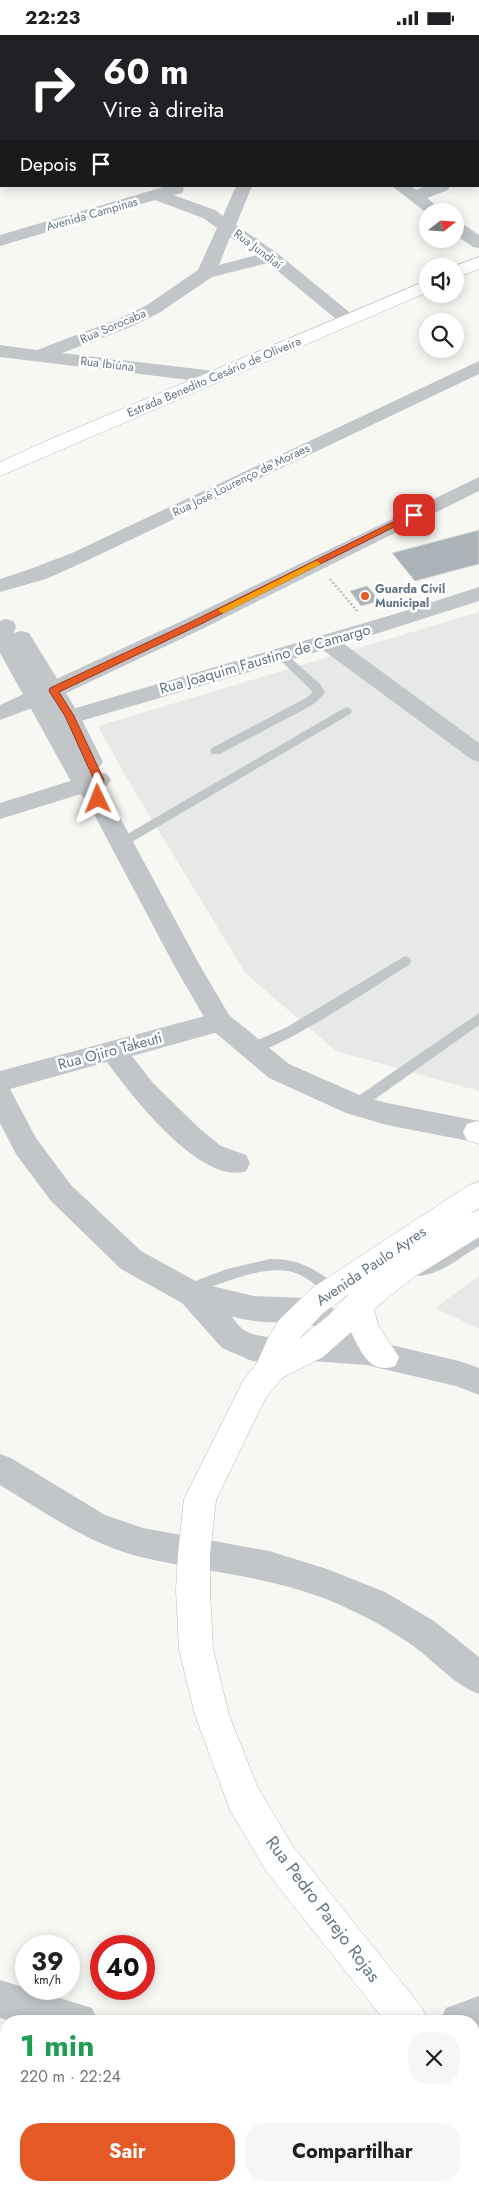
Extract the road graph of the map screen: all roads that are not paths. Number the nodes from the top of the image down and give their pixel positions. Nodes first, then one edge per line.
1 (182, 187) edge
2 (244, 187) edge
3 (401, 187) edge
4 (439, 187) edge
5 (159, 196) junction
6 (414, 197) junction
7 (423, 203) edge
8 (227, 226) junction
9 (464, 233) edge
10 (0, 241) edge
11 (479, 243) edge
12 (271, 257) junction
13 (479, 263) edge
14 (464, 269) edge
15 (206, 273) junction
16 (419, 289) edge
17 (348, 320) junction
18 (0, 351) edge
19 (40, 355) junction
20 (479, 367) edge
21 (214, 377) junction
22 (0, 470) edge
23 (479, 483) edge
24 (0, 586) edge
25 (479, 594) edge
26 (2, 623) edge
27 (326, 641) junction
28 (280, 654) junction
29 (44, 695) junction
30 (346, 711) dead end
31 (0, 713) edge
32 (60, 720) junction
33 (216, 751) dead end
34 (479, 754) edge
35 (94, 788) junction
36 (0, 811) edge
37 (121, 843) junction
38 (405, 961) dead end
39 (479, 1017) edge
40 (220, 1022) junction
41 (252, 1049) junction
42 (113, 1051) junction
43 (0, 1081) edge
44 (0, 1097) edge
45 (356, 1105) junction
46 (478, 1132) edge
47 (236, 1163) dead end
48 (479, 1193) edge
49 (479, 1222) edge
50 (479, 1239) edge
51 (401, 1270) junction
52 (334, 1290) junction
53 (189, 1293) junction
54 (305, 1311) junction
55 (349, 1314) junction
56 (312, 1348) junction
57 (375, 1355) junction
58 (273, 1360) junction
59 (479, 1382) edge
60 (0, 1467) edge
61 (194, 1554) junction
62 (479, 1678) edge
63 (0, 1999) edge
64 (57, 2015) edge
65 (404, 2015) edge

1 - 5 street, Avenida Campinas
2 - 8 street
3 - 6 street
4 - 6 street
5 - 8 street, Rua Jundiaí
5 - 10 street, Avenida Campinas
6 - 7 street
8 - 12 street, Rua Jundiaí
8 - 15 street
9 - 11 street
12 - 15 street, Rua Sorocaba
12 - 17 street, Rua Jundiaí
13 - 14 main road
15 - 19 street, Rua Sorocaba
16 - 17 main road, Estrada Benedito Cesário de Oliveira
17 - 21 main road, Estrada Benedito Cesário de Oliveira
18 - 19 street, Rua Ibiúna
19 - 21 street, Rua Ibiúna
20 - 24 street, Rua José Lourenço de Moraes
21 - 22 main road, Estrada Benedito Cesário de Oliveira
23 - 29 street
25 - 27 street, Rua Joaquim Faustino de Camargo
26 - 29 street
27 - 28 street, Rua Joaquim Faustino de Camargo
27 - 34 street
28 - 32 street, Rua Joaquim Faustino de Camargo
28 - 33 lane
29 - 31 street
29 - 32 street
30 - 37 lane
32 - 35 street
35 - 36 street
35 - 37 street
37 - 40 street
38 - 41 lane
39 - 45 lane
40 - 41 street
40 - 42 street, Rua Ojiro Takeuti
41 - 45 street
42 - 43 street, Rua Ojiro Takeuti
42 - 47 street
44 - 53 street
45 - 46 street
48 - 52 main road, Avenida Paulo Ayres
49 - 51 main road, Avenida Paulo Ayres
50 - 51 lane
51 - 55 main road, Avenida Paulo Ayres
52 - 53 lane
52 - 54 main road, Avenida Paulo Ayres
53 - 54 street
53 - 58 street
54 - 55 street
54 - 58 main road, Avenida Paulo Ayres
55 - 56 main road, Avenida Paulo Ayres
55 - 57 main road
56 - 57 street
56 - 58 main road, Rua Pedro Parejo Rojas
57 - 59 street
58 - 61 main road, Rua Pedro Parejo Rojas
60 - 61 street
61 - 62 street
61 - 65 main road, Rua Pedro Parejo Rojas
63 - 64 street

